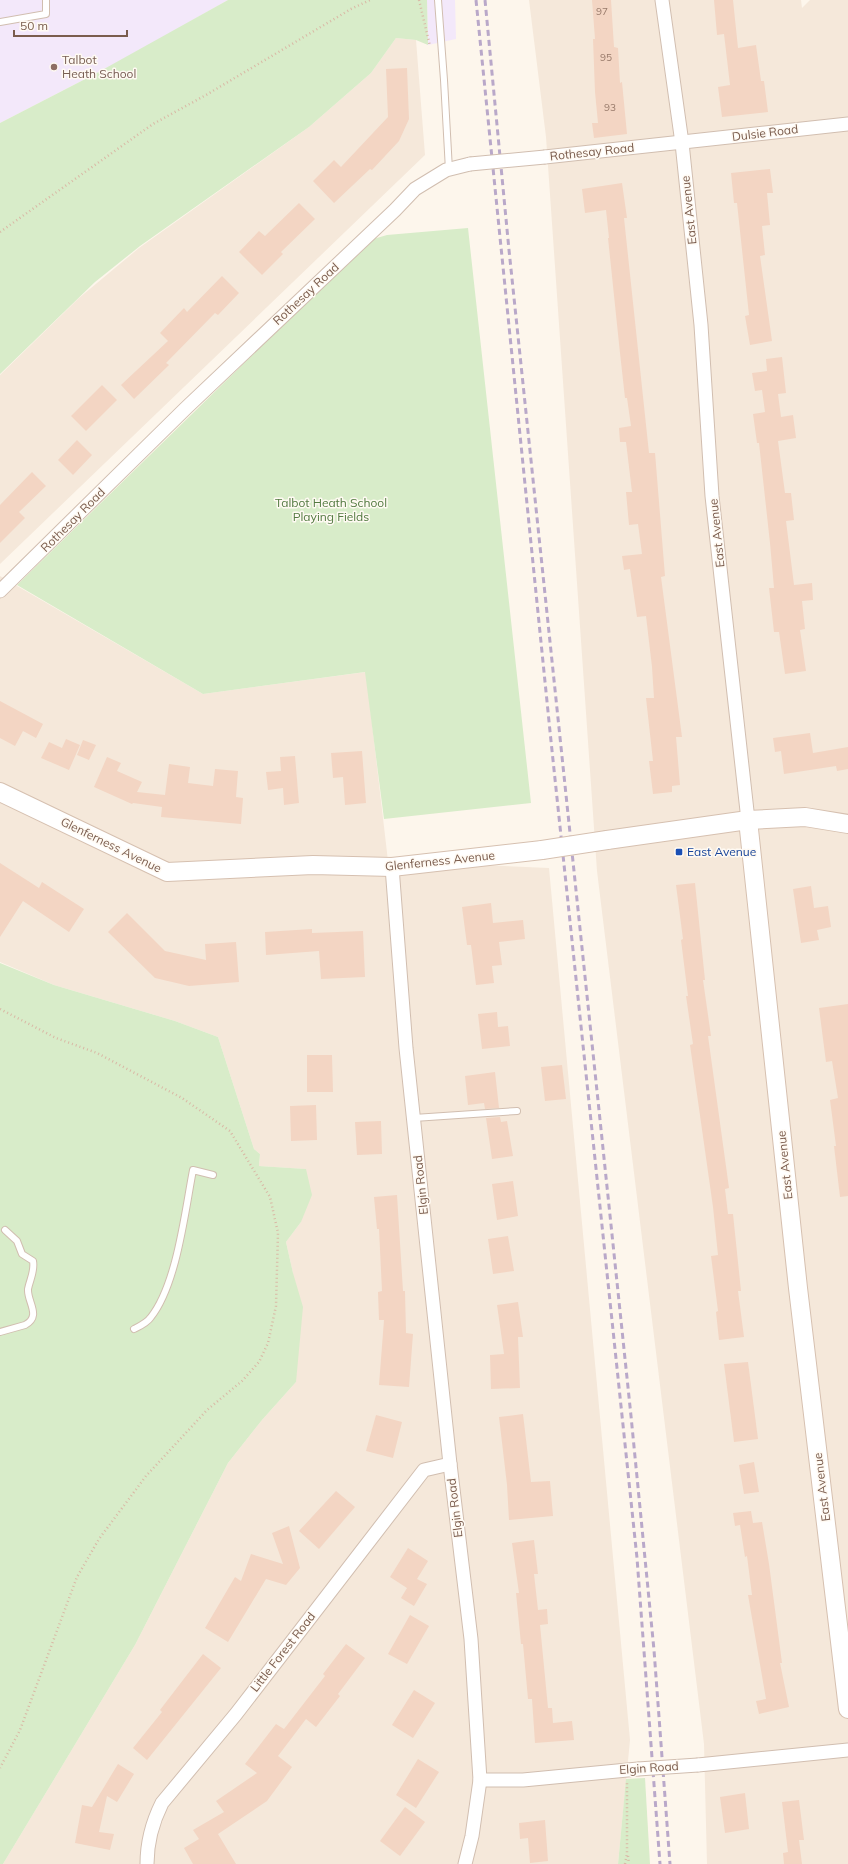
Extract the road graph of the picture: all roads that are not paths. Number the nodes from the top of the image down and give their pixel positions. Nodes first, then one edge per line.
1 (46, 0) edge
2 (438, 0) edge
3 (662, 0) edge
4 (0, 22) edge
5 (848, 124) edge
6 (682, 142) junction
7 (448, 170) junction
8 (0, 591) edge
9 (0, 792) edge
10 (748, 820) junction
11 (848, 824) edge
12 (392, 867) junction
13 (517, 1111) dead end
14 (414, 1118) junction
15 (213, 1175) dead end
16 (5, 1230) dead end
17 (134, 1329) dead end
18 (0, 1332) edge
19 (450, 1464) junction
20 (848, 1709) edge
21 (848, 1750) edge
22 (480, 1780) junction
23 (147, 1864) edge
24 (465, 1864) edge

1 - 4 lane
2 - 7 lane
3 - 6 street, East Avenue
5 - 6 street, Dulsie Road
6 - 7 street, Rothesay Road, bridge
6 - 10 street, East Avenue
7 - 8 street, Rothesay Road
9 - 12 street, Glenferness Avenue
10 - 11 street, Glenferness Avenue
10 - 12 street, Glenferness Avenue, bridge
10 - 20 street, East Avenue
12 - 14 street, Elgin Road
13 - 14 lane
14 - 19 street, Elgin Road
15 - 17 lane
16 - 18 lane
19 - 22 street, Elgin Road
19 - 23 street, Little Forest Road
21 - 22 street, Elgin Road, bridge
22 - 24 street

